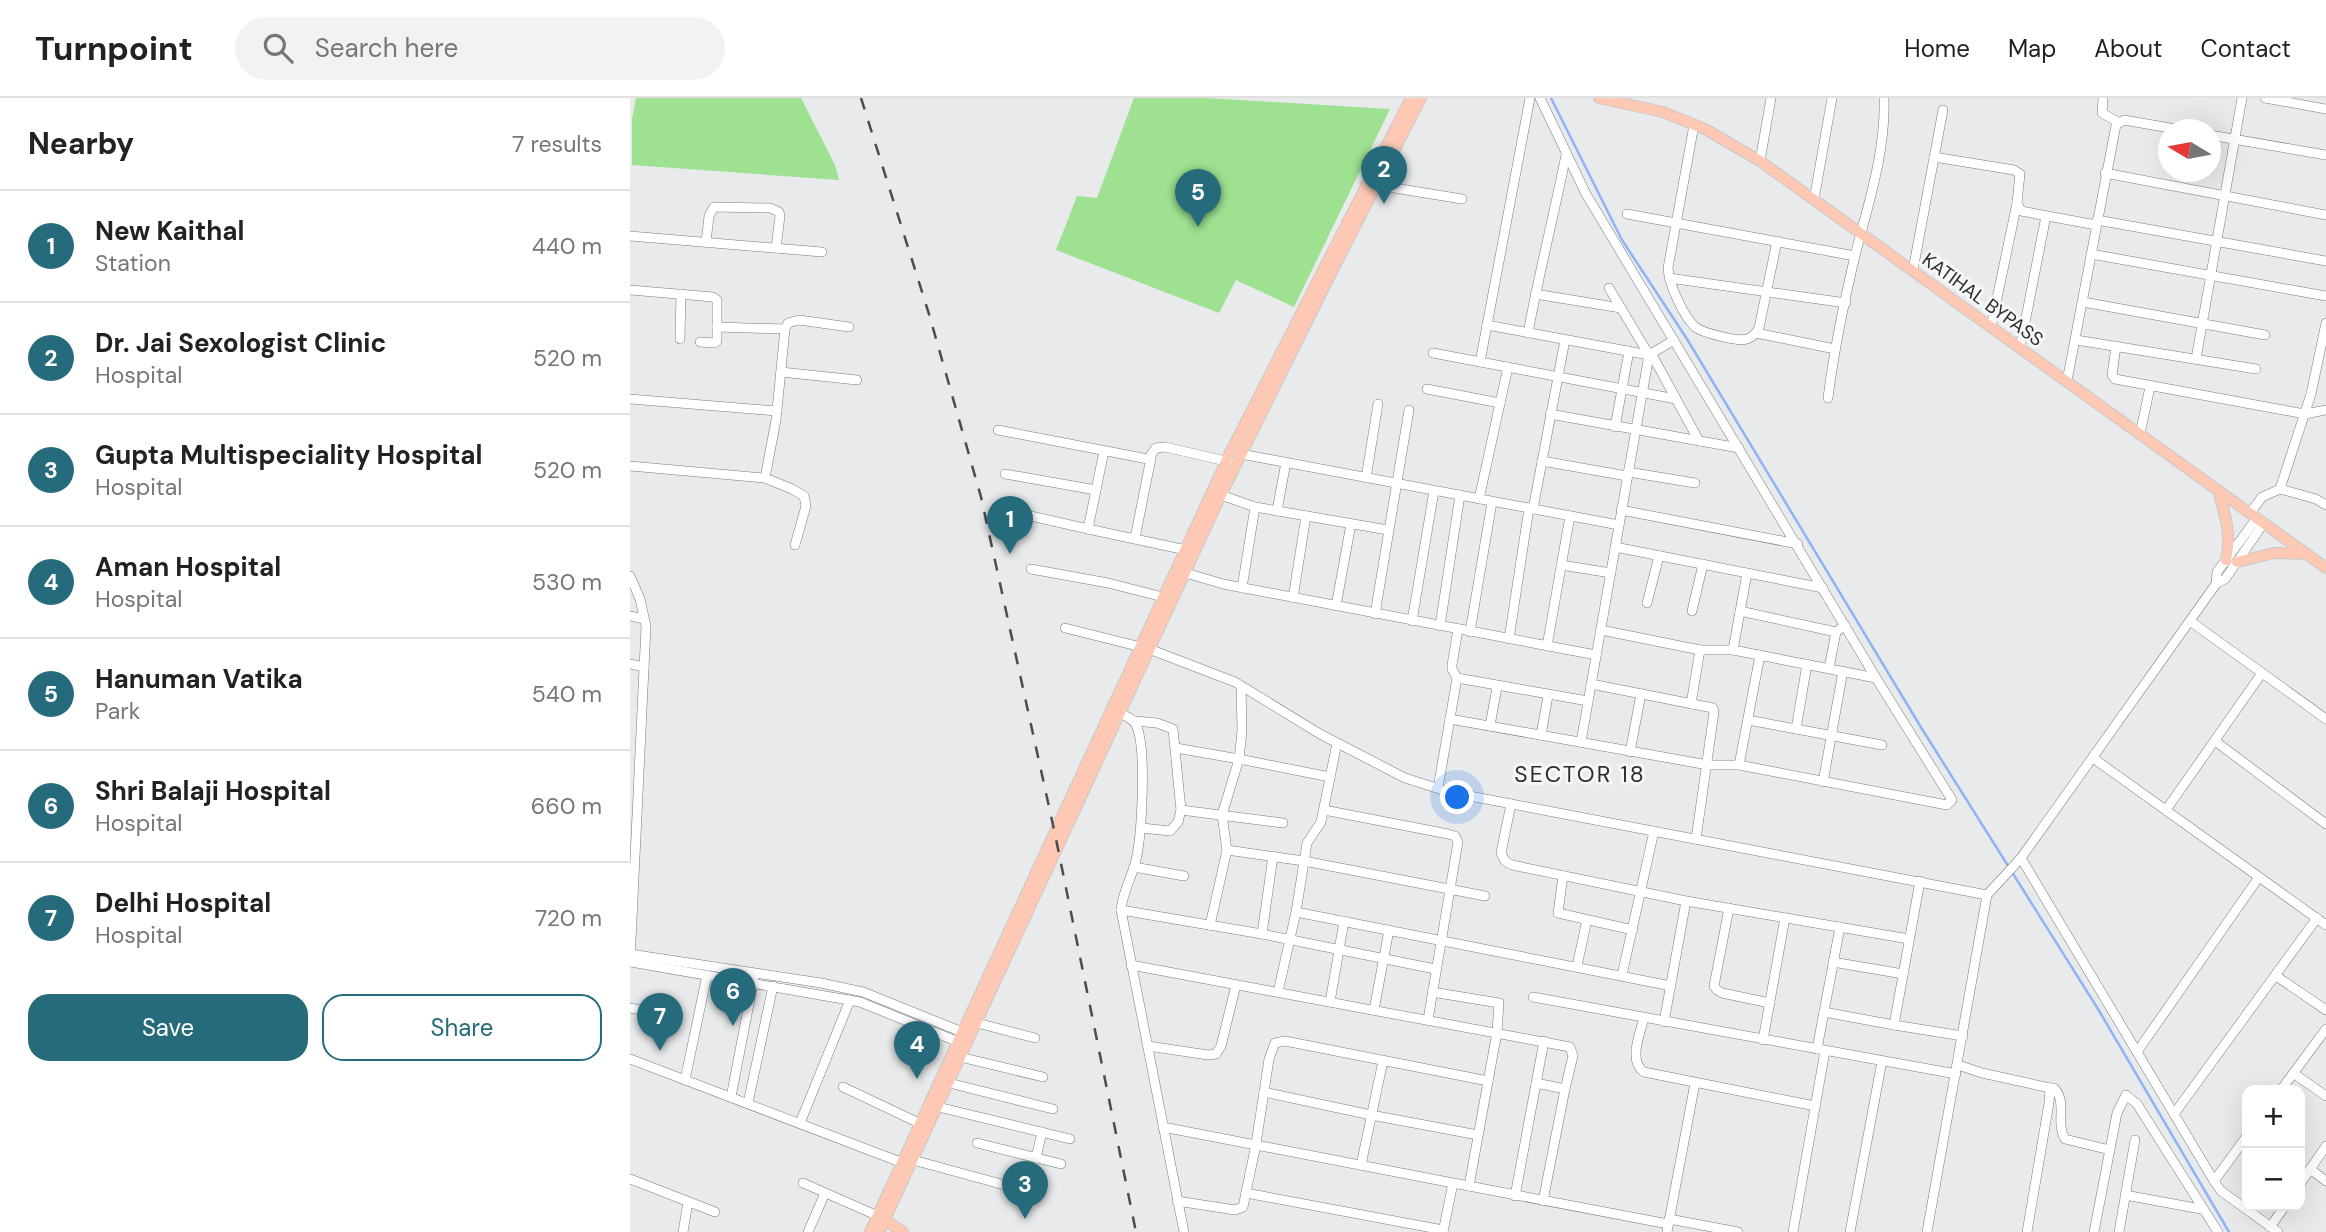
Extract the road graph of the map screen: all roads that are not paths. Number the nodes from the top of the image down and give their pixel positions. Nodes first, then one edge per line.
1 (1411, 98) edge
2 (1421, 98) edge
3 (1531, 98) edge
4 (1539, 98) edge
5 (1599, 98) edge
6 (1771, 98) edge
7 (1832, 98) edge
8 (1884, 98) edge
9 (2103, 98) edge
10 (2242, 98) edge
11 (2265, 98) edge
12 (2326, 109) edge
13 (1943, 110) dead end
14 (2118, 122) junction
15 (1694, 125) junction
16 (2158, 126) edge
17 (2221, 137) edge
18 (2235, 139) junction
19 (1566, 155) junction
20 (2326, 155) edge
21 (1934, 157) junction
22 (1760, 161) junction
23 (2105, 173) junction
24 (1376, 185) junction
25 (2225, 196) junction
26 (1462, 200) dead end
27 (1814, 200) junction
28 (2017, 203) junction
29 (1627, 214) dead end
30 (2326, 215) edge
31 (2046, 216) junction
32 (1676, 222) junction
33 (2096, 222) junction
34 (1862, 234) junction
35 (630, 236) edge
36 (1777, 241) junction
37 (706, 242) junction
38 (2217, 242) junction
39 (776, 248) junction
40 (822, 252) dead end
41 (2091, 254) junction
42 (1855, 256) junction
43 (2326, 261) edge
44 (1913, 270) junction
45 (2212, 275) junction
46 (1669, 278) junction
47 (1609, 288) dead end
48 (630, 290) edge
49 (1767, 291) junction
50 (681, 294) junction
51 (1535, 294) junction
52 (2326, 296) edge
53 (2083, 302) junction
54 (1846, 303) junction
55 (1621, 308) junction
56 (2326, 323) edge
57 (2203, 324) junction
58 (1487, 325) junction
59 (717, 327) junction
60 (849, 327) dead end
61 (1991, 327) junction
62 (785, 329) junction
63 (1528, 333) junction
64 (1756, 333) junction
65 (2265, 335) dead end
66 (680, 340) dead end
67 (1565, 340) junction
68 (1674, 340) junction
69 (2076, 340) junction
70 (699, 342) dead end
71 (2116, 346) junction
72 (2020, 348) junction
73 (1835, 349) junction
74 (1629, 351) junction
75 (1433, 353) dead end
76 (1650, 354) junction
77 (2196, 359) junction
78 (1480, 362) junction
79 (1508, 367) junction
80 (2256, 369) dead end
81 (781, 372) junction
82 (1558, 376) junction
83 (857, 380) dead end
84 (2067, 381) junction
85 (2150, 387) junction
86 (1427, 389) dead end
87 (1623, 389) junction
88 (1642, 393) junction
89 (1828, 398) dead end
90 (1676, 399) junction
91 (630, 400) edge
92 (1500, 403) junction
93 (1378, 404) dead end
94 (1409, 410) dead end
95 (2326, 410) edge
96 (777, 411) junction
97 (1550, 414) junction
98 (2305, 414) junction
99 (1615, 427) junction
100 (998, 430) dead end
101 (1635, 430) junction
102 (2140, 434) junction
103 (1699, 441) junction
104 (1739, 448) junction
105 (1104, 452) junction
106 (1151, 458) junction
107 (1234, 460) junction
108 (1542, 461) junction
109 (1286, 462) junction
110 (630, 466) edge
111 (1005, 474) dead end
112 (1628, 474) junction
113 (765, 478) junction
114 (1366, 478) junction
115 (1395, 483) junction
116 (1695, 483) dead end
117 (2280, 489) junction
118 (1096, 490) junction
119 (2218, 490) junction
120 (1434, 491) junction
121 (1221, 495) junction
122 (1460, 495) junction
123 (1479, 499) junction
124 (1492, 502) junction
125 (2326, 505) edge
126 (1255, 507) junction
127 (1531, 509) junction
128 (1622, 510) junction
129 (1277, 511) junction
130 (1013, 512) dead end
131 (1306, 516) junction
132 (1570, 516) junction
133 (2257, 518) junction
134 (1351, 524) junction
135 (1619, 525) junction
136 (1088, 529) junction
137 (1388, 530) junction
138 (1135, 538) junction
139 (1798, 544) junction
140 (795, 545) dead end
141 (1615, 547) junction
142 (1186, 550) junction
143 (2306, 554) junction
144 (1659, 555) junction
145 (2231, 561) junction
146 (1703, 564) junction
147 (1562, 565) junction
148 (2326, 568) edge
149 (1031, 569) dead end
150 (1181, 572) junction
151 (1611, 573) junction
152 (1747, 573) junction
153 (630, 576) edge
154 (1242, 588) junction
155 (1824, 588) junction
156 (1163, 597) junction
157 (1293, 598) junction
158 (1647, 603) dead end
159 (1336, 606) junction
160 (1692, 611) dead end
161 (1740, 611) junction
162 (1375, 614) junction
163 (630, 616) edge
164 (644, 619) junction
165 (1412, 621) junction
166 (2190, 621) junction
167 (1845, 625) junction
168 (1440, 626) junction
169 (1065, 628) dead end
170 (1458, 629) junction
171 (1601, 630) junction
172 (1470, 632) junction
173 (1836, 632) junction
174 (1509, 639) junction
175 (1547, 646) junction
176 (1144, 648) junction
177 (1700, 650) junction
178 (1733, 650) junction
179 (1596, 655) junction
180 (1760, 655) junction
181 (630, 664) edge
182 (1807, 664) junction
183 (644, 667) junction
184 (1829, 668) junction
185 (1843, 671) junction
186 (2262, 673) junction
187 (1457, 678) junction
188 (1876, 678) junction
189 (1591, 684) junction
190 (1241, 686) junction
191 (1497, 687) junction
192 (1641, 694) junction
193 (1548, 695) junction
194 (1588, 701) junction
195 (1691, 704) junction
196 (1115, 710) junction
197 (1450, 719) junction
198 (2326, 719) edge
199 (1748, 720) junction
200 (1135, 721) junction
201 (1490, 726) junction
202 (1796, 729) junction
203 (1541, 735) junction
204 (1832, 736) junction
205 (2215, 741) junction
206 (1337, 743) junction
207 (1581, 743) junction
208 (1882, 745) dead end
209 (1176, 748) junction
210 (1630, 752) junction
211 (2093, 758) junction
212 (1240, 759) junction
213 (1708, 765) junction
214 (1739, 765) junction
215 (1330, 777) junction
216 (1823, 782) junction
217 (1438, 789) junction
218 (634, 801) edge
219 (1511, 804) junction
220 (1181, 810) junction
221 (1324, 810) junction
222 (2166, 810) junction
223 (1222, 815) junction
224 (1283, 823) dead end
225 (2326, 824) edge
226 (1142, 828) junction
227 (1654, 831) junction
228 (1696, 839) junction
229 (1227, 850) junction
230 (1273, 856) junction
231 (1304, 861) junction
232 (2019, 861) junction
233 (1134, 867) junction
234 (1184, 876) dead end
235 (1563, 876) junction
236 (2259, 877) junction
237 (1920, 881) junction
238 (1449, 891) junction
239 (1642, 892) junction
240 (1987, 895) junction
241 (1485, 896) dead end
242 (1686, 901) junction
243 (1729, 908) junction
244 (1121, 910) junction
245 (632, 911) edge
246 (1296, 912) junction
247 (1785, 918) junction
248 (2317, 918) junction
249 (1587, 920) junction
250 (1344, 921) junction
251 (1210, 925) junction
252 (2326, 925) edge
253 (1840, 927) junction
254 (1390, 930) junction
255 (1633, 930) junction
256 (1262, 934) junction
257 (1909, 939) junction
258 (1290, 940) junction
259 (1440, 940) junction
260 (1340, 950) junction
261 (630, 958) edge
262 (1384, 959) junction
263 (1833, 961) junction
264 (1131, 965) junction
265 (1577, 966) junction
266 (1436, 969) junction
267 (1903, 974) junction
268 (707, 975) junction
269 (1622, 975) junction
270 (2276, 976) junction
271 (754, 978) junction
272 (1236, 985) junction
273 (773, 986) junction
274 (1671, 986) junction
275 (1278, 992) junction
276 (1432, 992) junction
277 (1533, 997) dead end
278 (850, 1000) junction
279 (1330, 1002) junction
280 (1770, 1003) junction
281 (630, 1008) edge
282 (1374, 1010) junction
283 (2326, 1010) edge
284 (1824, 1012) junction
285 (661, 1014) dead end
286 (1644, 1018) junction
287 (1428, 1020) junction
288 (1664, 1022) junction
289 (976, 1023) junction
290 (1894, 1025) junction
291 (2326, 1028) edge
292 (1497, 1032) junction
293 (1963, 1035) junction
294 (1035, 1038) dead end
295 (965, 1039) junction
296 (1763, 1040) junction
297 (1544, 1041) junction
298 (1147, 1046) junction
299 (1821, 1050) junction
300 (2137, 1052) junction
301 (960, 1058) junction
302 (630, 1059) edge
303 (1383, 1061) junction
304 (1882, 1061) junction
305 (1957, 1070) junction
306 (2293, 1073) junction
307 (1043, 1077) dead end
308 (685, 1080) junction
309 (1488, 1081) junction
310 (949, 1083) junction
311 (1536, 1083) junction
312 (1695, 1083) junction
313 (2285, 1085) edge
314 (843, 1087) dead end
315 (2050, 1088) junction
316 (1564, 1089) junction
317 (1264, 1092) junction
318 (2326, 1096) edge
319 (732, 1097) junction
320 (748, 1104) junction
321 (1815, 1106) junction
322 (938, 1107) junction
323 (1053, 1109) dead end
324 (2174, 1114) junction
325 (1371, 1115) junction
326 (800, 1123) junction
327 (921, 1125) junction
328 (1163, 1127) junction
329 (1042, 1132) junction
330 (1478, 1135) junction
331 (1070, 1139) dead end
332 (2135, 1140) dead end
333 (977, 1143) dead end
334 (2242, 1143) edge
335 (1256, 1144) junction
336 (2326, 1146) edge
337 (2110, 1150) junction
338 (1036, 1158) junction
339 (908, 1161) junction
340 (1061, 1164) dead end
341 (1361, 1165) junction
342 (2310, 1170) junction
343 (2305, 1177) edge
344 (630, 1179) edge
345 (2214, 1181) junction
346 (2326, 1181) edge
347 (803, 1183) dead end
348 (1453, 1183) junction
349 (1469, 1186) junction
350 (825, 1193) junction
351 (1038, 1194) dead end
352 (1246, 1194) junction
353 (2125, 1195) junction
354 (1515, 1196) junction
355 (1177, 1201) junction
356 (1543, 1201) junction
357 (688, 1202) junction
358 (2202, 1209) junction
359 (2283, 1211) edge
360 (715, 1212) dead end
361 (881, 1218) junction
362 (1668, 1225) edge
363 (2274, 1229) edge
364 (1443, 1231) edge
365 (1731, 1231) edge
366 (683, 1232) edge
367 (808, 1232) edge
368 (870, 1232) edge
369 (879, 1232) edge
370 (903, 1232) edge
371 (1184, 1232) edge
372 (1793, 1232) edge
373 (1850, 1232) edge
374 (1927, 1232) edge
375 (2027, 1232) edge
376 (2094, 1232) edge
377 (2119, 1232) edge
378 (2218, 1232) edge

1 - 107 main road
2 - 24 main road
3 - 58 street
4 - 19 street
5 - 15 main road, KATIHAL BYPASS
6 - 22 street
7 - 27 street
8 - 34 street
9 - 14 street
10 - 18 street
11 - 12 street
13 - 21 street
14 - 16 street
14 - 23 street
15 - 22 main road, KATIHAL BYPASS
15 - 32 street
17 - 18 street
18 - 20 street
18 - 25 street
19 - 51 street
19 - 68 street
21 - 28 street
21 - 44 street
22 - 27 main road, KATIHAL BYPASS
23 - 25 street
23 - 33 street
24 - 26 street
24 - 107 main road
25 - 30 street
25 - 38 street
27 - 34 main road, KATIHAL BYPASS
28 - 31 street
28 - 61 street
29 - 32 street
31 - 33 street
31 - 72 street
32 - 36 street
32 - 46 street
33 - 38 street
33 - 41 street
34 - 42 street
34 - 44 main road, KATIHAL BYPASS
35 - 37 street
36 - 42 street
36 - 49 street
37 - 39 street
37 - 39 street
38 - 43 street
38 - 45 street
39 - 40 street
41 - 45 street
41 - 53 street
42 - 54 street
44 - 61 main road, KATIHAL BYPASS
45 - 52 street
45 - 57 street
46 - 49 street
46 - 64 street
47 - 55 street
48 - 50 street
49 - 54 street
49 - 64 street
50 - 59 street
50 - 66 street
51 - 55 street
51 - 63 street
53 - 57 street
53 - 69 street
54 - 73 street
55 - 76 street
56 - 98 street
57 - 65 street
57 - 77 street
58 - 63 street
58 - 78 street
59 - 62 street
59 - 70 street
60 - 62 street
61 - 72 main road, KATIHAL BYPASS
62 - 81 street
63 - 67 street
64 - 73 street
67 - 74 street
67 - 82 street
68 - 76 street
68 - 104 street
69 - 71 street
69 - 84 street
71 - 77 street
71 - 85 street
72 - 84 main road, KATIHAL BYPASS
73 - 89 street
74 - 76 street
74 - 87 street
75 - 78 street
76 - 88 street
76 - 90 street
77 - 80 street
78 - 79 street
79 - 82 street
79 - 92 street
81 - 83 street
81 - 96 street
82 - 87 street
82 - 97 street
84 - 102 main road, KATIHAL BYPASS
85 - 98 street
85 - 102 street
86 - 92 street
87 - 88 street
87 - 99 street
88 - 90 street
88 - 101 street
90 - 103 street
91 - 96 street
92 - 123 street
93 - 114 street
94 - 115 street
95 - 98 street
96 - 113 street
97 - 99 street
97 - 108 street
98 - 117 street
99 - 101 street
100 - 105 street
101 - 103 street
101 - 112 street
102 - 119 main road, KATIHAL BYPASS
103 - 104 street
104 - 139 street
105 - 106 street
105 - 118 street
106 - 107 street
106 - 138 street
107 - 109 street
107 - 121 main road
107 - 142 main road
108 - 112 street
108 - 127 street
109 - 114 street
109 - 129 street
110 - 113 street
111 - 118 street
112 - 116 street
112 - 128 street
113 - 140 street
114 - 115 street
115 - 120 street
115 - 137 street
117 - 125 street
117 - 133 street
118 - 136 street
119 - 133 main road, KATIHAL BYPASS
119 - 145 main road
120 - 122 street
120 - 165 street
121 - 126 street
121 - 150 main road
122 - 123 street
122 - 168 street
123 - 124 street
124 - 127 street
124 - 172 street
126 - 129 street
126 - 154 street
127 - 132 street
127 - 174 street
128 - 135 street
128 - 139 street
129 - 131 street
130 - 136 street
131 - 134 street
131 - 157 street
132 - 135 street
132 - 147 street
133 - 143 main road, KATIHAL BYPASS
133 - 145 street
134 - 137 street
134 - 159 street
135 - 141 street
136 - 138 street
137 - 162 street
138 - 142 street
139 - 155 street
141 - 144 street
141 - 151 street
142 - 150 main road
143 - 145 main road
143 - 148 main road, KATIHAL BYPASS
144 - 146 street
144 - 158 street
145 - 166 street
146 - 152 street
146 - 160 street
147 - 151 street
147 - 175 street
149 - 156 street
150 - 154 street
150 - 156 main road
150 - 176 main road
151 - 171 street
152 - 155 street
152 - 161 street
153 - 164 street
154 - 157 street
155 - 167 street
156 - 176 main road
157 - 159 street
159 - 162 street
161 - 173 street
161 - 178 street
162 - 165 street
163 - 164 street
164 - 183 street
165 - 168 street
166 - 186 street
166 - 211 street
167 - 173 street
167 - 188 street
168 - 170 street
169 - 176 street
170 - 172 street
170 - 187 street
171 - 177 street
171 - 179 street
172 - 174 street
173 - 184 street
174 - 175 street
175 - 179 street
176 - 190 street
176 - 196 main road
177 - 178 street
177 - 195 street
178 - 180 street
179 - 189 street
180 - 182 street
180 - 199 street
181 - 183 street
182 - 184 street
182 - 202 street
183 - 218 street
184 - 185 street
185 - 188 street
185 - 204 street
186 - 198 street
186 - 205 street
187 - 191 street
187 - 197 street
188 - 216 street
189 - 192 street
189 - 194 street
190 - 206 street
190 - 212 street
191 - 193 street
191 - 201 street
192 - 195 street
192 - 210 street
193 - 194 street
193 - 203 street
194 - 207 street
195 - 213 street
196 - 200 street
196 - 289 main road
196 - 295 main road
197 - 201 street
197 - 217 street
199 - 202 street
199 - 214 street
200 - 209 street
200 - 226 street
201 - 203 street
202 - 204 street
203 - 207 street
204 - 208 street
204 - 216 street
205 - 222 street
205 - 225 street
206 - 215 street
206 - 217 street
207 - 210 street
209 - 212 street
209 - 220 street
210 - 213 street
211 - 222 street
211 - 232 street
212 - 215 street
212 - 223 street
213 - 214 street
213 - 228 street
214 - 216 street
215 - 221 street
217 - 219 street
218 - 245 street
219 - 227 street
219 - 235 street
220 - 223 street
220 - 226 street
221 - 231 street
221 - 238 street
222 - 236 street
223 - 224 street
223 - 229 street
226 - 233 street
227 - 228 street
227 - 239 street
228 - 237 street
229 - 230 street
229 - 251 street
230 - 231 street
230 - 256 street
231 - 238 street
231 - 246 street
232 - 240 street
232 - 300 street
233 - 234 street
233 - 244 street
235 - 239 street
235 - 249 street
236 - 248 street
236 - 300 street
237 - 240 street
237 - 257 street
238 - 241 street
238 - 259 street
239 - 242 street
239 - 255 street
240 - 293 street
242 - 243 street
242 - 274 street
243 - 247 street
243 - 280 street
244 - 251 street
244 - 264 street
245 - 261 street
246 - 250 street
246 - 258 street
247 - 253 street
247 - 280 street
248 - 252 street
248 - 270 street
249 - 255 street
249 - 265 street
250 - 254 street
250 - 260 street
251 - 256 street
253 - 257 street
253 - 263 street
254 - 259 street
254 - 262 street
255 - 269 street
256 - 258 street
257 - 267 street
258 - 260 street
258 - 275 street
259 - 265 street
259 - 266 street
260 - 262 street
260 - 279 street
261 - 268 street
261 - 271 street
262 - 266 street
262 - 282 street
263 - 267 street
263 - 284 street
264 - 272 street
264 - 298 street
265 - 269 street
266 - 276 street
267 - 290 street
268 - 271 street
268 - 308 street
269 - 274 street
270 - 283 street
270 - 324 street
271 - 273 street
271 - 295 street
271 - 319 street
272 - 275 street
272 - 298 street
273 - 278 street
273 - 320 street
274 - 288 street
275 - 279 street
276 - 287 street
276 - 292 street
277 - 286 street
278 - 295 street
278 - 326 street
279 - 282 street
280 - 296 street
281 - 285 street
282 - 287 street
284 - 290 street
284 - 299 street
286 - 288 street
286 - 312 street
287 - 292 street
288 - 296 street
289 - 294 street
289 - 295 main road
290 - 293 street
291 - 306 street
292 - 297 street
292 - 309 street
293 - 305 street
295 - 301 main road
295 - 327 main road
296 - 299 street
297 - 311 street
297 - 316 street
298 - 328 street
299 - 304 street
299 - 321 street
300 - 324 street
301 - 307 street
301 - 310 main road
302 - 308 street
303 - 309 street
303 - 317 street
303 - 325 street
304 - 305 street
304 - 373 street
305 - 315 street
305 - 374 street
306 - 313 street
306 - 318 street
308 - 319 street
309 - 330 street
310 - 322 main road
310 - 323 street
311 - 316 street
311 - 354 street
312 - 321 street
312 - 362 street
314 - 327 street
315 - 337 street
315 - 375 street
316 - 356 street
317 - 325 street
317 - 335 street
319 - 320 street
320 - 326 street
321 - 372 street
322 - 329 street
322 - 339 main road
324 - 345 street
325 - 330 street
325 - 341 street
326 - 339 street
327 - 339 main road
328 - 335 street
328 - 355 street
329 - 331 street
329 - 338 street
330 - 349 street
332 - 353 street
333 - 338 street
334 - 345 street
335 - 341 street
335 - 352 street
336 - 342 street
337 - 358 street
337 - 376 street
338 - 340 street
339 - 351 street
339 - 361 main road
341 - 348 street
342 - 343 street
342 - 346 street
344 - 357 street
345 - 363 street
347 - 350 street
348 - 349 street
348 - 364 street
349 - 354 street
350 - 361 street
350 - 367 street
352 - 355 street
352 - 364 street
353 - 358 street
353 - 377 street
354 - 356 street
355 - 371 street
356 - 362 street
357 - 360 street
357 - 366 street
358 - 378 street
359 - 363 street
361 - 368 main road
361 - 369 main road
361 - 370 main road
362 - 365 street

